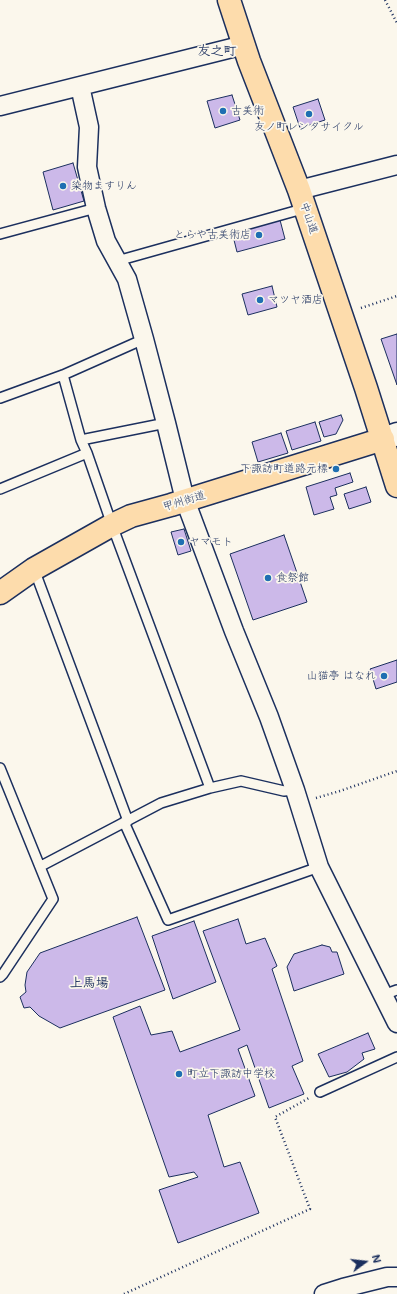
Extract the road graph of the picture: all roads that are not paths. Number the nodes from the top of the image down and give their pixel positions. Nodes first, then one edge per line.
1 (228, 0) edge
2 (244, 45) junction
3 (80, 86) junction
4 (0, 106) edge
5 (397, 165) edge
6 (302, 199) junction
7 (96, 208) junction
8 (0, 234) edge
9 (117, 261) junction
10 (144, 339) junction
11 (63, 375) junction
12 (0, 398) edge
13 (166, 423) junction
14 (390, 436) edge
15 (81, 440) junction
16 (87, 453) junction
17 (397, 486) edge
18 (0, 489) edge
19 (185, 500) junction
20 (112, 525) junction
21 (34, 569) junction
22 (0, 594) edge
23 (0, 768) edge
24 (210, 788) junction
25 (297, 796) junction
26 (126, 822) junction
27 (41, 866) junction
28 (319, 867) junction
29 (0, 978) edge
30 (390, 993) edge
31 (397, 1023) edge
32 (397, 1056) edge
33 (320, 1092) road end
34 (397, 1277) edge
35 (324, 1294) edge

1 - 2 highway, 中山道
2 - 3 street
2 - 6 highway, 中山道
3 - 4 street
3 - 7 street
5 - 6 street
6 - 9 lane
6 - 14 highway, 中山道
7 - 8 lane
7 - 9 street
9 - 10 street
10 - 11 lane
10 - 13 street
11 - 12 lane
11 - 15 lane
13 - 15 lane
13 - 19 street
14 - 17 highway, 中山道
14 - 19 highway, 甲州街道
15 - 16 lane
16 - 18 lane
16 - 20 lane
19 - 20 highway, 甲州街道
19 - 25 street
20 - 21 highway, 甲州街道
20 - 24 lane
21 - 22 highway, 甲州街道
21 - 26 lane
23 - 27 lane
24 - 25 lane
24 - 26 lane
25 - 28 street
26 - 27 lane
26 - 28 lane
27 - 29 lane
28 - 30 street
30 - 31 street
32 - 33 lane
34 - 35 street

